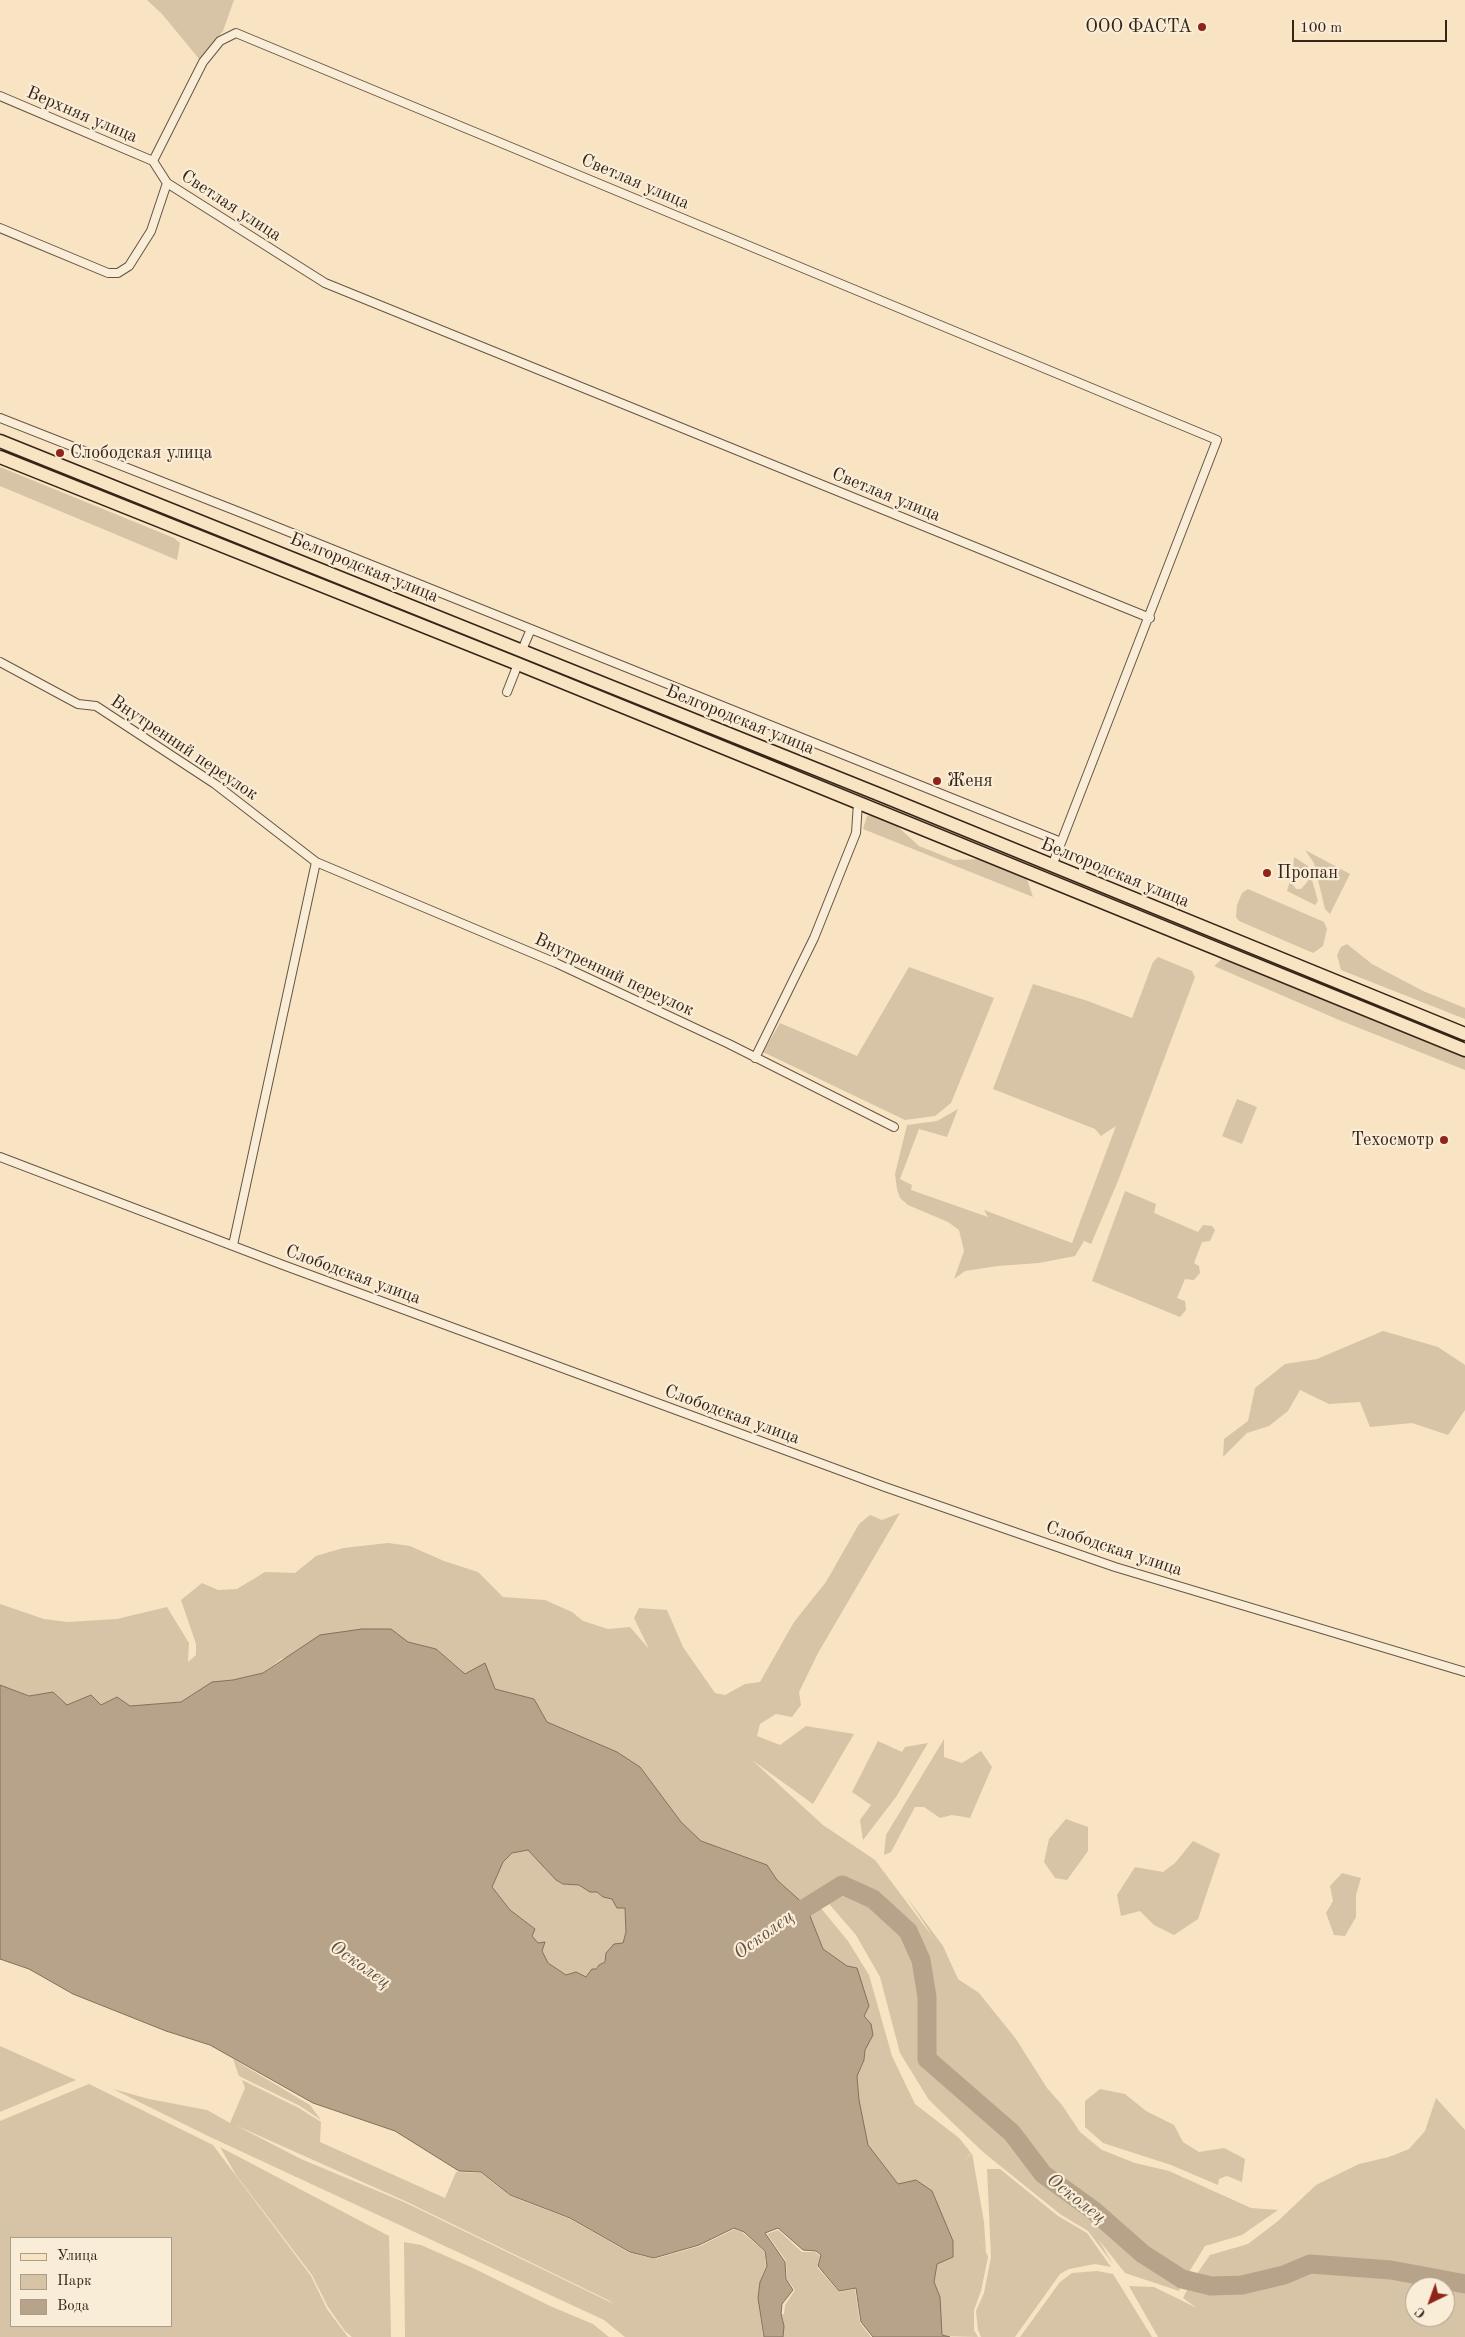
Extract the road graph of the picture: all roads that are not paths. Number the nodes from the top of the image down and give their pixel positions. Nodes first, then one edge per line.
1 (0, 96) edge
2 (153, 161) junction
3 (167, 183) junction
4 (0, 228) edge
5 (0, 418) edge
6 (0, 440) edge
7 (0, 457) edge
8 (1150, 618) junction
9 (531, 629) junction
10 (522, 650) junction
11 (0, 662) edge
12 (518, 664) junction
13 (507, 692) dead end
14 (858, 803) junction
15 (1061, 842) junction
16 (316, 862) junction
17 (1052, 866) junction
18 (1465, 1034) edge
19 (1465, 1050) edge
20 (755, 1058) junction
21 (894, 1128) dead end
22 (0, 1157) edge
23 (233, 1245) junction
24 (1465, 1672) edge

1 - 2 street, Верхняя улица
2 - 3 street, Светлая улица
2 - 8 street, Светлая улица
3 - 4 street
3 - 8 street, Светлая улица
5 - 9 street
6 - 10 main road, Белгородская улица
7 - 12 main road, Белгородская улица
8 - 15 street
9 - 10 street
9 - 15 street
10 - 17 main road, Белгородская улица
11 - 16 street, Внутренний переулок
12 - 13 street
12 - 14 main road, Белгородская улица
14 - 19 main road, Белгородская улица
14 - 20 street
15 - 17 street
16 - 20 street, Внутренний переулок
16 - 23 street
17 - 18 main road, Белгородская улица
20 - 21 street, Внутренний переулок
22 - 23 street, Слободская улица
23 - 24 street, Слободская улица

